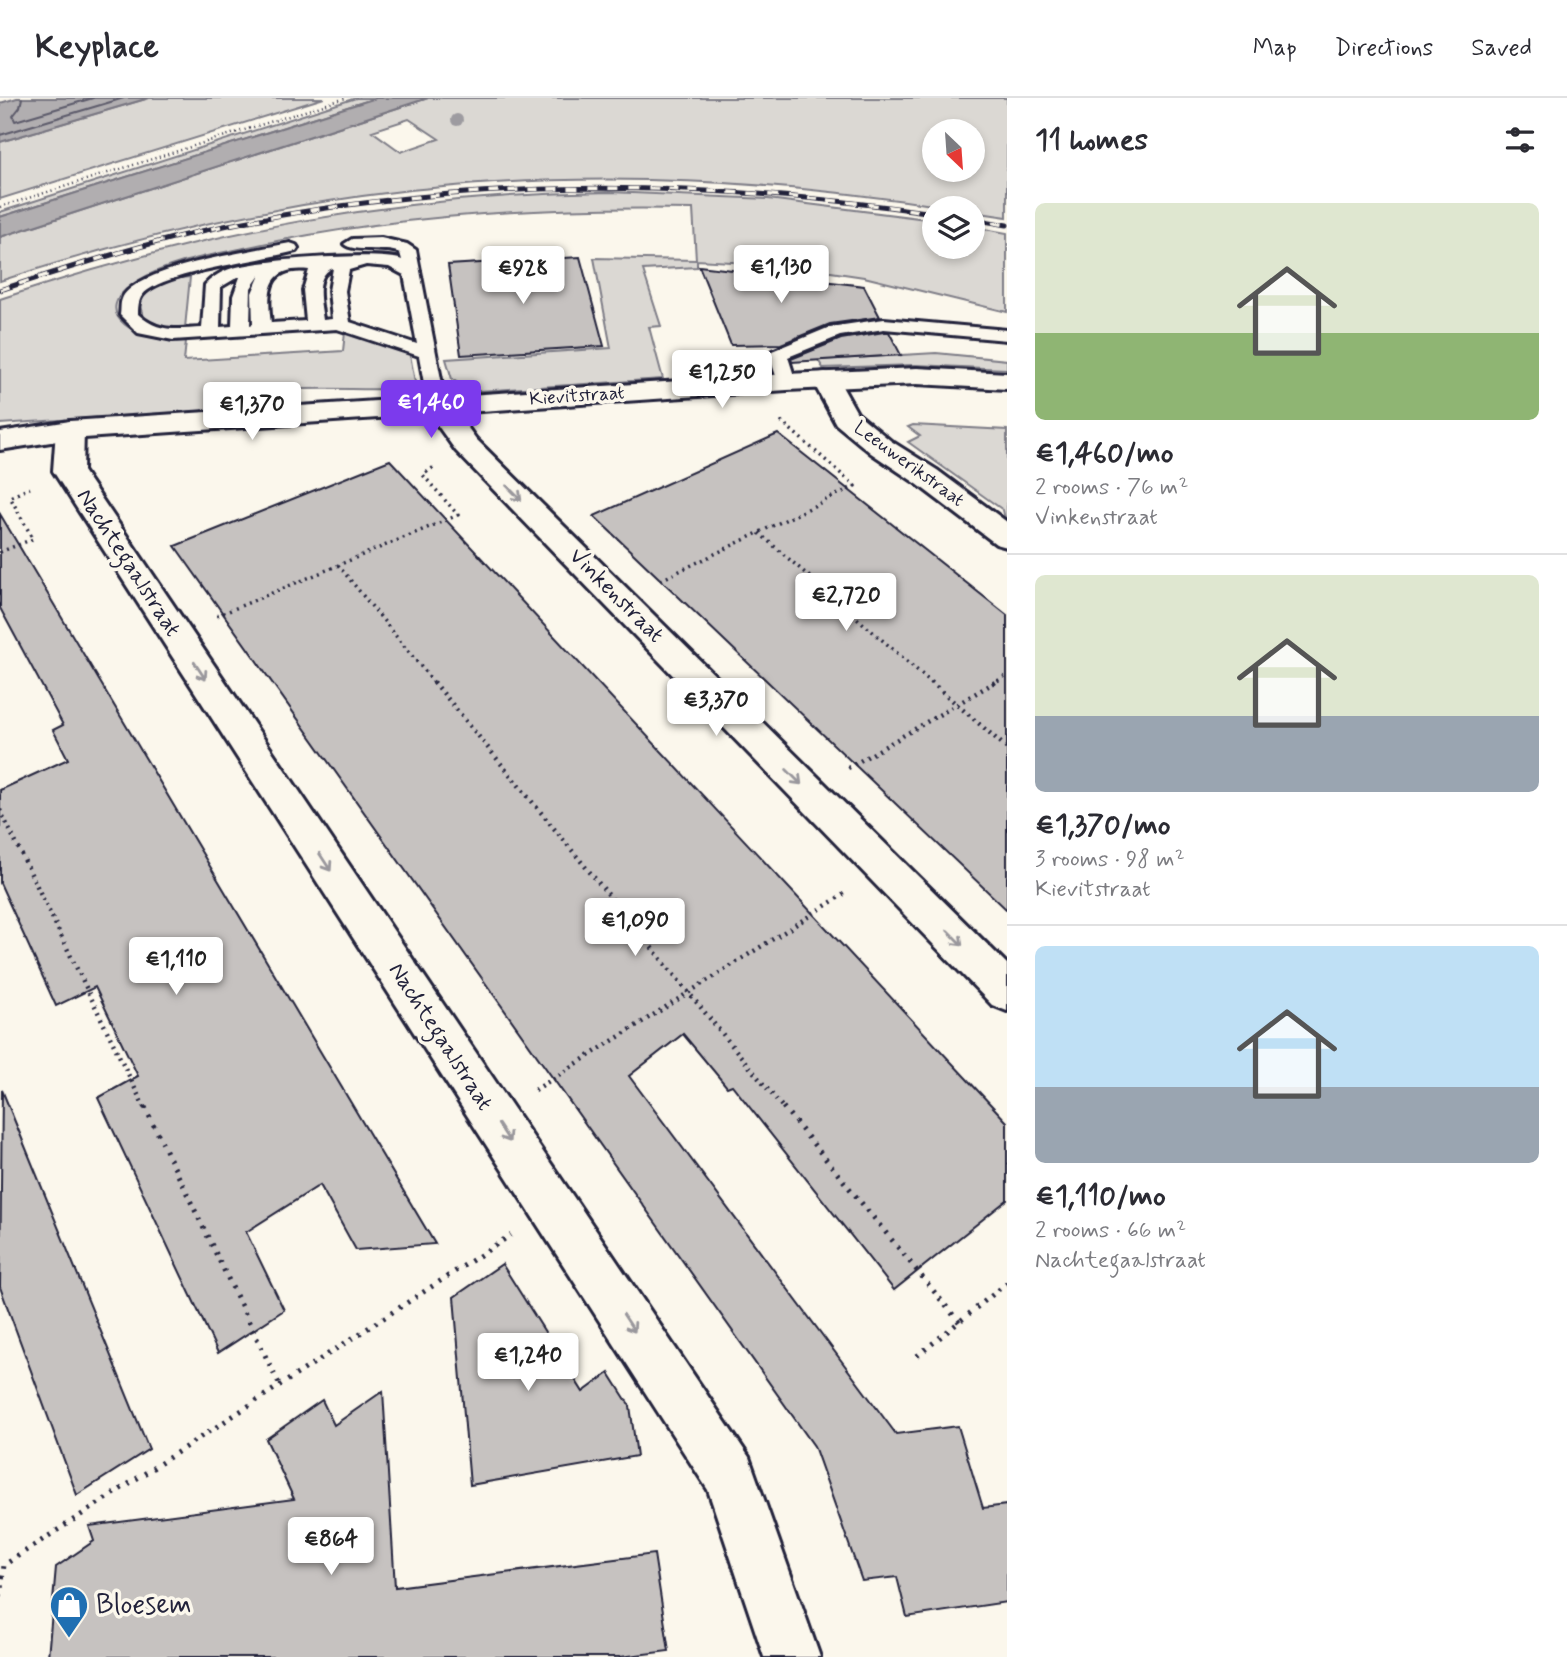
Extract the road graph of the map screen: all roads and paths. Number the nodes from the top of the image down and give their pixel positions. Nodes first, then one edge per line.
1 (346, 98) edge
2 (0, 207) edge
3 (290, 248) dead end
4 (353, 253) junction
5 (327, 263) junction
6 (281, 266) junction
7 (257, 269) junction
8 (342, 325) junction
9 (315, 326) junction
10 (263, 330) junction
11 (241, 331) junction
12 (211, 333) junction
13 (1007, 335) edge
14 (427, 353) junction
15 (825, 380) junction
16 (1007, 380) edge
17 (786, 382) junction
18 (436, 405) junction
19 (775, 416) dead end
20 (0, 431) edge
21 (0, 441) edge
22 (67, 444) junction
23 (466, 445) junction
24 (758, 533) junction
25 (1007, 537) edge
26 (0, 552) edge
27 (338, 565) junction
28 (619, 600) junction
29 (175, 634) junction
30 (1007, 675) edge
31 (957, 705) junction
32 (1007, 748) edge
33 (808, 791) junction
34 (0, 810) edge
35 (885, 868) junction
36 (689, 992) junction
37 (1007, 992) edge
38 (493, 1116) junction
39 (553, 1208) junction
40 (1007, 1283) edge
41 (960, 1322) junction
42 (917, 1356) dead end
43 (280, 1386) junction
44 (0, 1597) edge
45 (792, 1657) edge

1 - 2 path
3 - 12 lane
4 - 5 lane
4 - 8 lane
4 - 14 lane
5 - 6 lane
5 - 9 lane
6 - 7 lane
6 - 10 lane
7 - 11 lane
7 - 12 lane
8 - 9 lane
8 - 14 lane
9 - 10 lane
10 - 11 lane
11 - 12 lane
13 - 17 lane
14 - 18 lane
15 - 16 street, Kievitstraat
15 - 17 street, Kievitstraat
15 - 25 street, Leeuwerikstraat
17 - 18 street, Kievitstraat
18 - 22 street, Kievitstraat
18 - 23 street, Vinkenstraat
19 - 24 path
20 - 22 street, Kievitstraat
21 - 22 street, Kievitstraat
22 - 26 path
22 - 29 street, Nachtegaalstraat
23 - 27 path
23 -> 28 street, Vinkenstraat
24 - 28 path
24 - 31 path
27 - 29 path
27 - 36 path
28 -> 33 street, Vinkenstraat
29 -> 38 street, Nachtegaalstraat
30 - 31 path
31 - 32 path
31 - 33 path
33 - 35 street, Vinkenstraat
34 - 43 path
35 - 36 path
35 -> 37 street, Vinkenstraat
36 - 38 path
36 - 41 path
38 -> 39 street, Nachtegaalstraat
39 - 43 path
39 -> 45 street, Nachtegaalstraat
40 - 41 path
41 - 42 path
43 - 44 path

